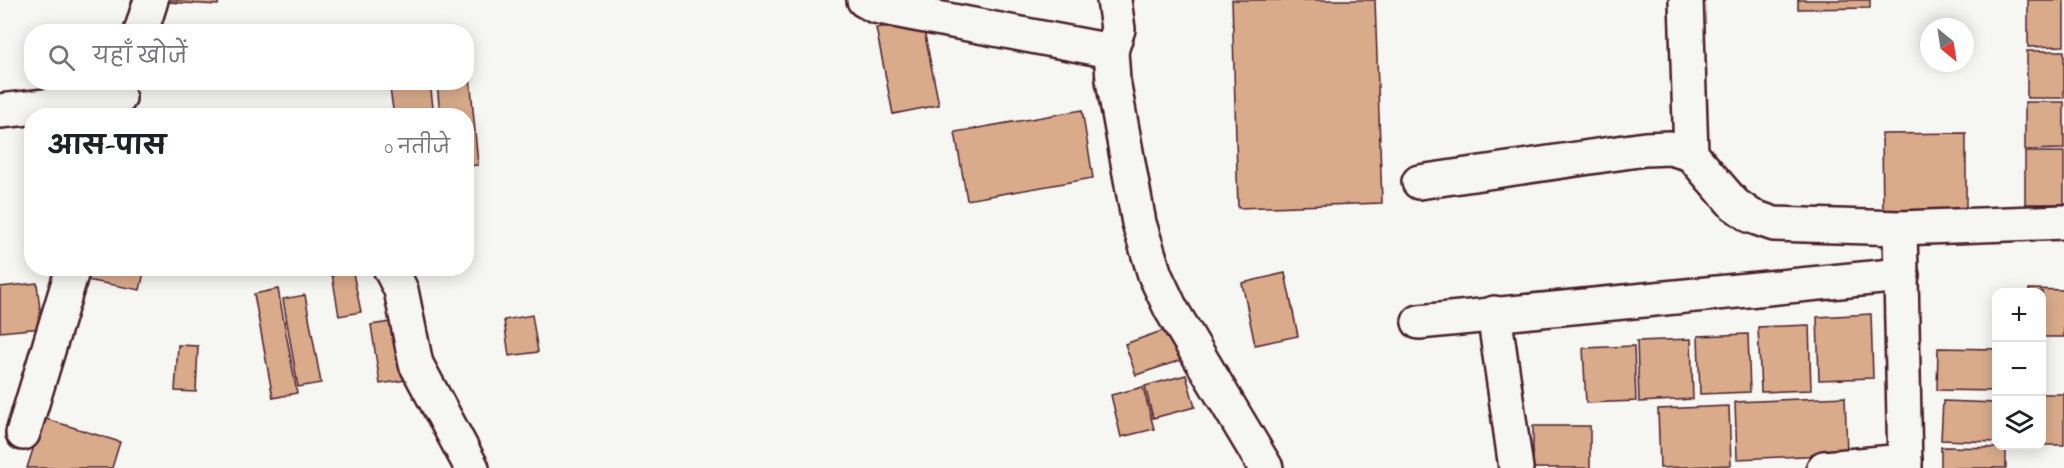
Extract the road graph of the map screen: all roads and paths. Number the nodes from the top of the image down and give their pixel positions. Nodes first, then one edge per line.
1 (151, 0) edge
2 (864, 0) edge
3 (1114, 0) edge
4 (1686, 0) edge
5 (144, 24) edge
6 (1111, 51) junction
7 (119, 99) edge
8 (30, 108) edge
9 (24, 109) edge
10 (0, 111) edge
11 (1690, 154) junction
12 (1419, 182) dead end
13 (2064, 222) edge
14 (1900, 228) junction
15 (71, 276) edge
16 (394, 276) edge
17 (1902, 276) junction
18 (1494, 313) junction
19 (1419, 322) dead end
20 (23, 433) dead end
21 (1905, 465) edge
22 (472, 468) edge
23 (1266, 468) edge
24 (1516, 468) edge
25 (1824, 468) edge

1 - 5 street
2 - 6 street
3 - 6 street
4 - 11 street
6 - 23 street
7 - 8 street
9 - 10 street
11 - 12 street
11 - 14 street
13 - 14 street
14 - 17 street
15 - 20 street
16 - 22 street
17 - 18 street
17 - 21 street
18 - 19 street
18 - 24 street
21 - 25 street

